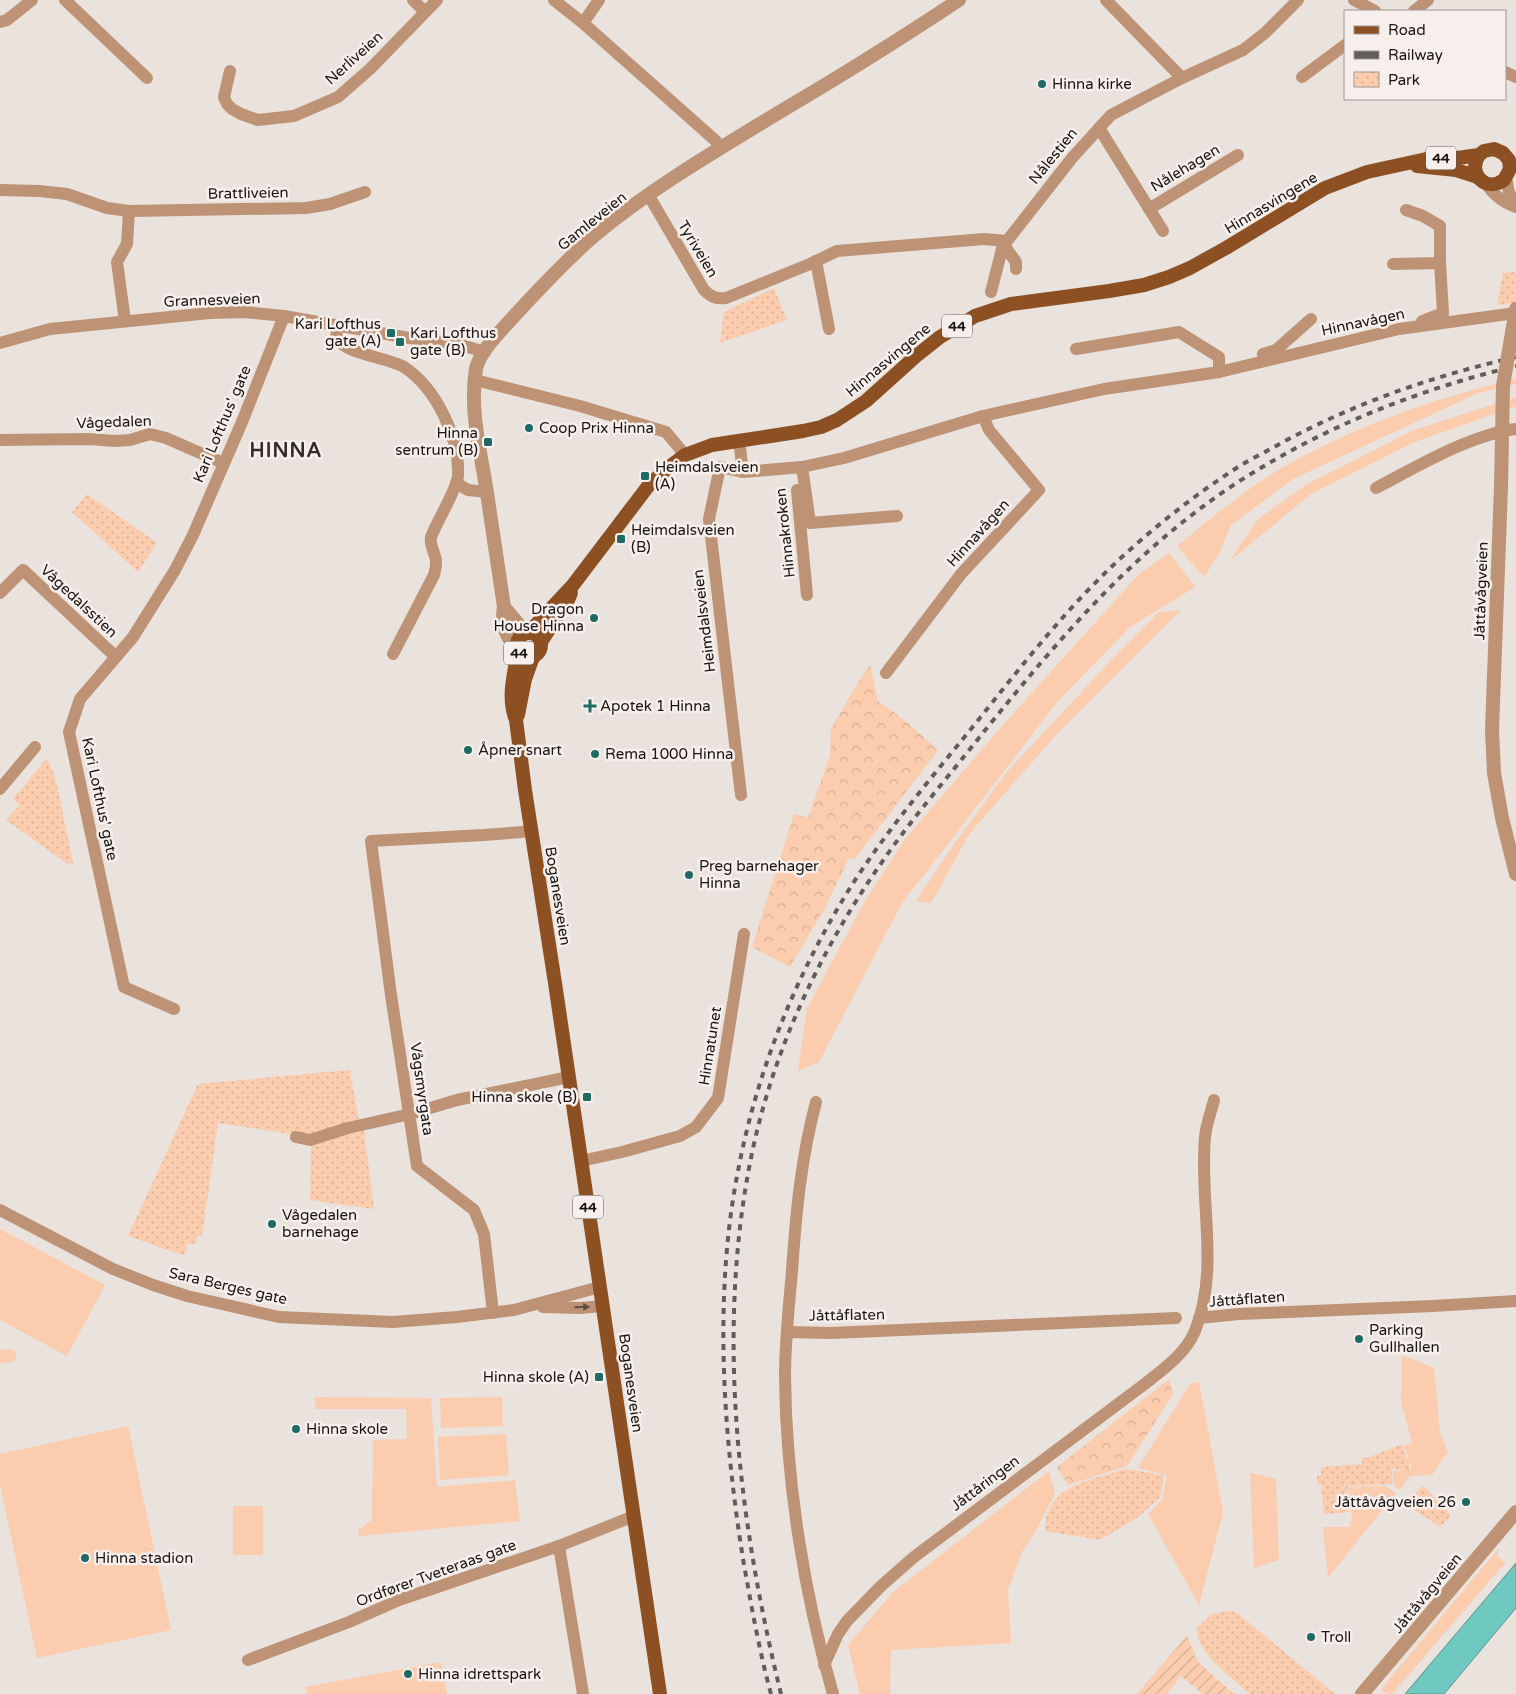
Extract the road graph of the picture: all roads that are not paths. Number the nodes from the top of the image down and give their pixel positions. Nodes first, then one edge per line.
1 (32, 0) edge
2 (65, 0) edge
3 (413, 0) edge
4 (437, 0) edge
5 (554, 0) edge
6 (600, 0) edge
7 (959, 0) edge
8 (1106, 0) edge
9 (1298, 0) edge
10 (1354, 0) edge
11 (1428, 0) edge
12 (1373, 10) edge
13 (1415, 10) edge
14 (425, 12) junction
15 (0, 22) edge
16 (583, 23) junction
17 (1344, 46) edge
18 (230, 71) dead end
19 (1302, 77) dead end
20 (147, 78) dead end
21 (1182, 78) junction
22 (1099, 128) junction
23 (718, 149) junction
24 (1516, 149) edge
25 (1500, 151) junction
26 (1479, 154) junction
27 (1238, 156) dead end
28 (1404, 164) junction
29 (1511, 171) edge
30 (1482, 180) junction
31 (0, 190) edge
32 (365, 192) dead end
33 (649, 196) junction
34 (1516, 203) edge
35 (1516, 207) edge
36 (1149, 209) junction
37 (1406, 210) dead end
38 (129, 211) junction
39 (1163, 231) dead end
40 (1006, 243) junction
41 (816, 261) junction
42 (1440, 263) junction
43 (1393, 264) dead end
44 (1016, 269) dead end
45 (991, 292) dead end
46 (1516, 311) edge
47 (284, 316) junction
48 (1311, 319) dead end
49 (124, 321) junction
50 (336, 325) junction
51 (829, 330) dead end
52 (1398, 330) junction
53 (0, 343) edge
54 (1076, 349) dead end
55 (485, 352) junction
56 (1219, 372) junction
57 (475, 380) junction
58 (983, 416) junction
59 (1516, 429) edge
60 (0, 440) edge
61 (739, 440) junction
62 (685, 455) junction
63 (223, 463) junction
64 (798, 467) junction
65 (743, 472) junction
66 (456, 483) junction
67 (1376, 488) dead end
68 (487, 492) junction
69 (897, 516) dead end
70 (573, 585) junction
71 (0, 593) edge
72 (807, 595) dead end
73 (504, 607) junction
74 (527, 633) junction
75 (541, 642) junction
76 (517, 649) junction
77 (393, 654) dead end
78 (116, 657) junction
79 (534, 657) junction
80 (886, 673) dead end
81 (516, 720) junction
82 (35, 747) dead end
83 (0, 789) edge
84 (741, 795) dead end
85 (531, 830) junction
86 (1516, 874) edge
87 (744, 934) dead end
88 (174, 1009) dead end
89 (569, 1077) junction
90 (1214, 1100) dead end
91 (816, 1102) dead end
92 (410, 1114) junction
93 (296, 1137) dead end
94 (581, 1161) junction
95 (0, 1210) edge
96 (600, 1287) junction
97 (1516, 1301) edge
98 (526, 1306) junction
99 (603, 1306) junction
100 (493, 1312) junction
101 (1176, 1318) dead end
102 (1199, 1318) junction
103 (788, 1332) junction
104 (1516, 1512) edge
105 (634, 1516) junction
106 (559, 1546) junction
107 (248, 1660) dead end
108 (824, 1665) junction
109 (584, 1694) edge
110 (660, 1694) edge
111 (833, 1694) edge
112 (1362, 1694) edge

1 - 15 street
2 - 20 street
3 - 14 street
4 - 14 street, Nerliveien
5 - 16 street
6 - 16 street
7 - 23 street, Gamleveien
8 - 21 street
9 - 21 street, Nålestien
10 - 12 street
11 - 13 street
14 - 18 street, Nerliveien
16 - 23 street
17 - 19 street
21 - 22 street, Nålestien
22 - 36 street, Nålehagen
22 - 40 street, Nålestien
23 - 33 street, Gamleveien
24 - 25 main road, 44
25 - 26 main road, 44
25 - 29 main road
26 - 28 main road, Hinnasvingene / 44
26 - 30 main road, 44
27 - 36 street, Nålehagen
28 - 30 main road, Hinnasvingene / 44
28 - 61 main road, Hinnasvingene / 44
29 - 30 main road
29 - 34 street
30 - 35 street
31 - 38 street, Brattliveien
32 - 38 street, Brattliveien
33 - 41 street, Tyriveien
33 - 55 street, Gamleveien
36 - 39 street, Nålehagen
37 - 42 street
38 - 49 street
40 - 41 street, Tyriveien
40 - 44 street
40 - 45 street, Nålestien
41 - 51 street
42 - 43 street
42 - 52 street
46 - 52 street, Hinnavågen
46 - 86 street, Jåttåvågveien, bridge
47 - 49 street, Grannesveien
47 - 50 street, Grannesveien
47 - 63 street, Kari Lofthus' gate
48 - 56 street
49 - 53 street, Grannesveien
50 - 55 street, Grannesveien
50 - 66 street
52 - 56 street, Hinnavågen
54 - 56 street
55 - 57 street, Gamleveien
56 - 58 street, Hinnavågen
57 - 62 street
57 - 68 street, Gamleveien
58 - 64 street, Hinnavågen
58 - 80 street, Hinnavågen
59 - 67 street
60 - 63 street, Vågedalen
61 - 62 main road, Hinnasvingene / 44
61 - 65 street
62 - 70 main road, Hinnasvingene / 44
63 - 78 street, Kari Lofthus' gate
64 - 65 street, Hinnavågen
64 - 69 street, Hinnakroken
64 - 72 street, Hinnakroken
65 - 84 street, Heimdalsveien
66 - 68 street
66 - 77 street
68 - 73 street, Gamleveien
70 - 74 main road, Hinnasvingene / 44
70 - 75 main road, Hinnasvingene / 44
71 - 78 street, Vågedalsstien
73 - 74 street
73 - 76 street, Gamleveien
74 - 75 main road, 44
74 - 76 main road, 44
75 - 79 main road, 44
76 - 79 main road, 44
76 - 81 main road, Boganesveien / 44
78 - 88 street, Kari Lofthus' gate
79 - 81 main road, Boganesveien / 44
81 - 85 main road, Boganesveien / 44
82 - 83 street
85 - 89 main road, Boganesveien / 44
85 - 92 street, Vågsmyrgata
87 - 94 street, Hinnatunet
89 - 92 street
89 - 94 main road, Boganesveien / 44
90 - 102 street, Jåttåflaten
91 - 103 street
92 - 93 street
92 - 100 street, Vågsmyrgata
94 - 96 main road, Boganesveien / 44
95 - 100 street, Sara Berges gate
96 - 98 street, Sara Berges gate
96 - 99 main road, Boganesveien / 44
97 - 102 street, Jåttåflaten
98 -> 99 street, Sara Berges gate
98 - 100 street, Sara Berges gate
99 - 105 main road, Boganesveien / 44
101 - 103 street, Jåttåflaten
102 - 108 street, Jåttåringen
103 - 108 street
104 - 112 street, Jåttåvågveien
105 - 106 street, Ordfører Tveteraas gate
105 - 110 main road, Boganesveien / 44
106 - 107 street, Ordfører Tveteraas gate
106 - 109 street
108 - 111 street

